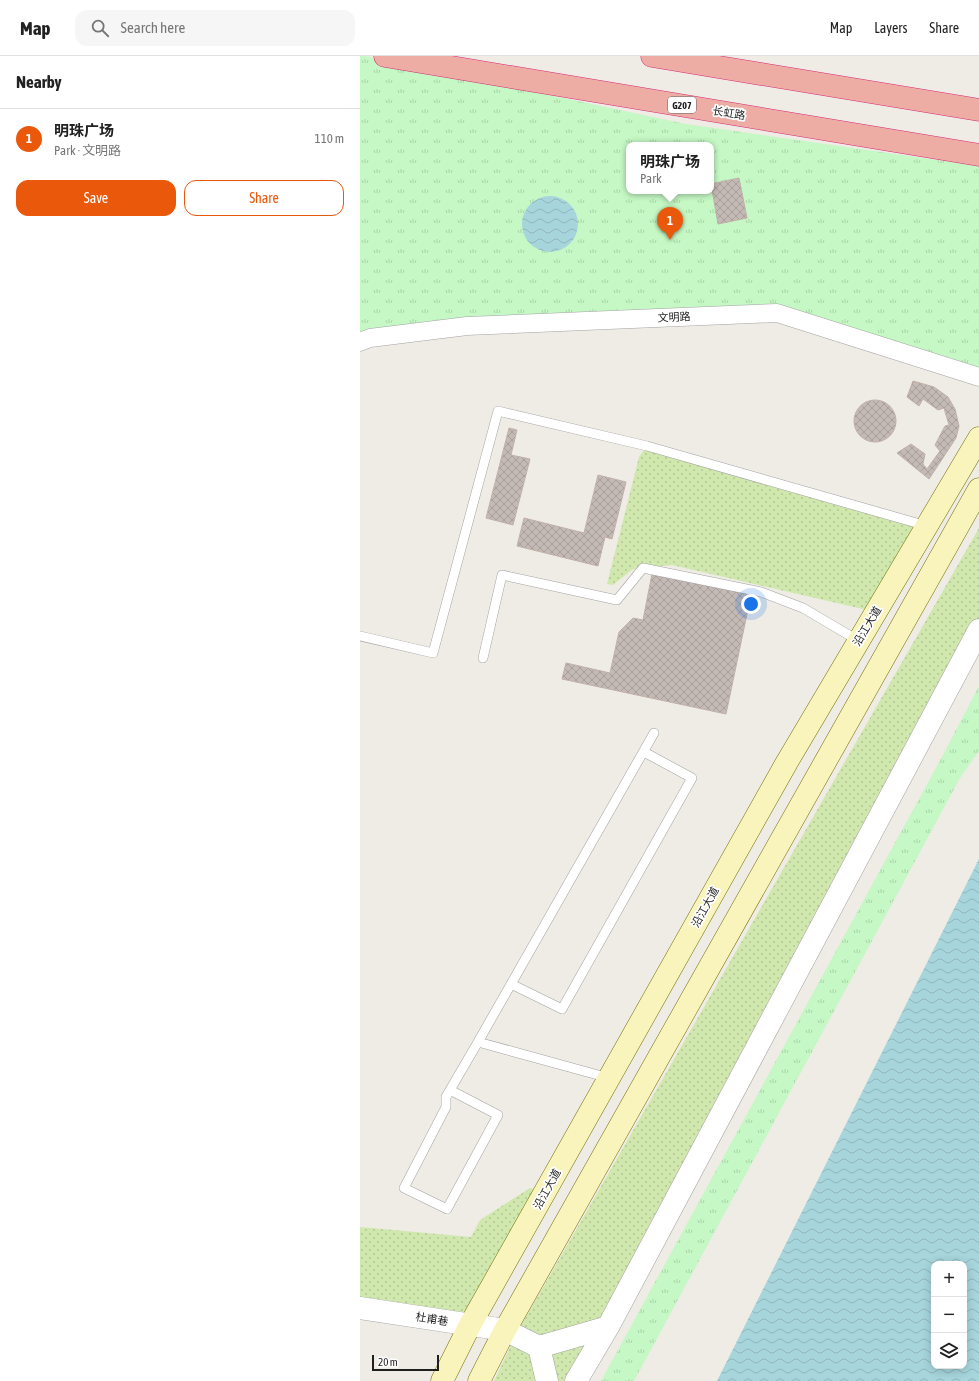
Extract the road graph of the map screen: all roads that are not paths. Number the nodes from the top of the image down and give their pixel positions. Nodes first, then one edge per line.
1 (385, 56) edge
2 (652, 56) edge
3 (979, 110) edge
4 (979, 155) edge
5 (360, 342) edge
6 (979, 377) edge
7 (979, 438) edge
8 (979, 489) edge
9 (927, 526) junction
10 (979, 630) edge
11 (360, 636) edge
12 (859, 640) junction
13 (483, 658) dead end
14 (654, 733) dead end
15 (644, 752) junction
16 (512, 984) junction
17 (478, 1042) junction
18 (609, 1078) junction
19 (450, 1090) junction
20 (360, 1308) edge
21 (470, 1325) junction
22 (608, 1327) junction
23 (504, 1330) junction
24 (539, 1347) junction
25 (442, 1381) edge
26 (479, 1381) edge
27 (547, 1381) edge
28 (576, 1381) edge

1 - 4 highway, 长虹路 / G207
2 - 3 highway
5 - 6 street, 文明路
7 - 9 main road, 沿江大道
8 - 23 main road
9 - 11 lane
9 - 12 main road, 沿江大道
10 - 22 street
12 - 13 lane
12 - 18 main road, 沿江大道
14 - 15 lane
15 - 16 lane
15 - 16 lane
16 - 17 lane
17 - 18 lane
17 - 19 lane
18 - 21 main road, 沿江大道
19 - 19 lane
20 - 21 street, 杜甫巷
21 - 23 street, 杜甫巷
21 - 25 main road, 沿江大道
22 - 24 street
22 - 28 street
23 - 24 street, 杜甫巷
23 - 26 main road
24 - 27 street

